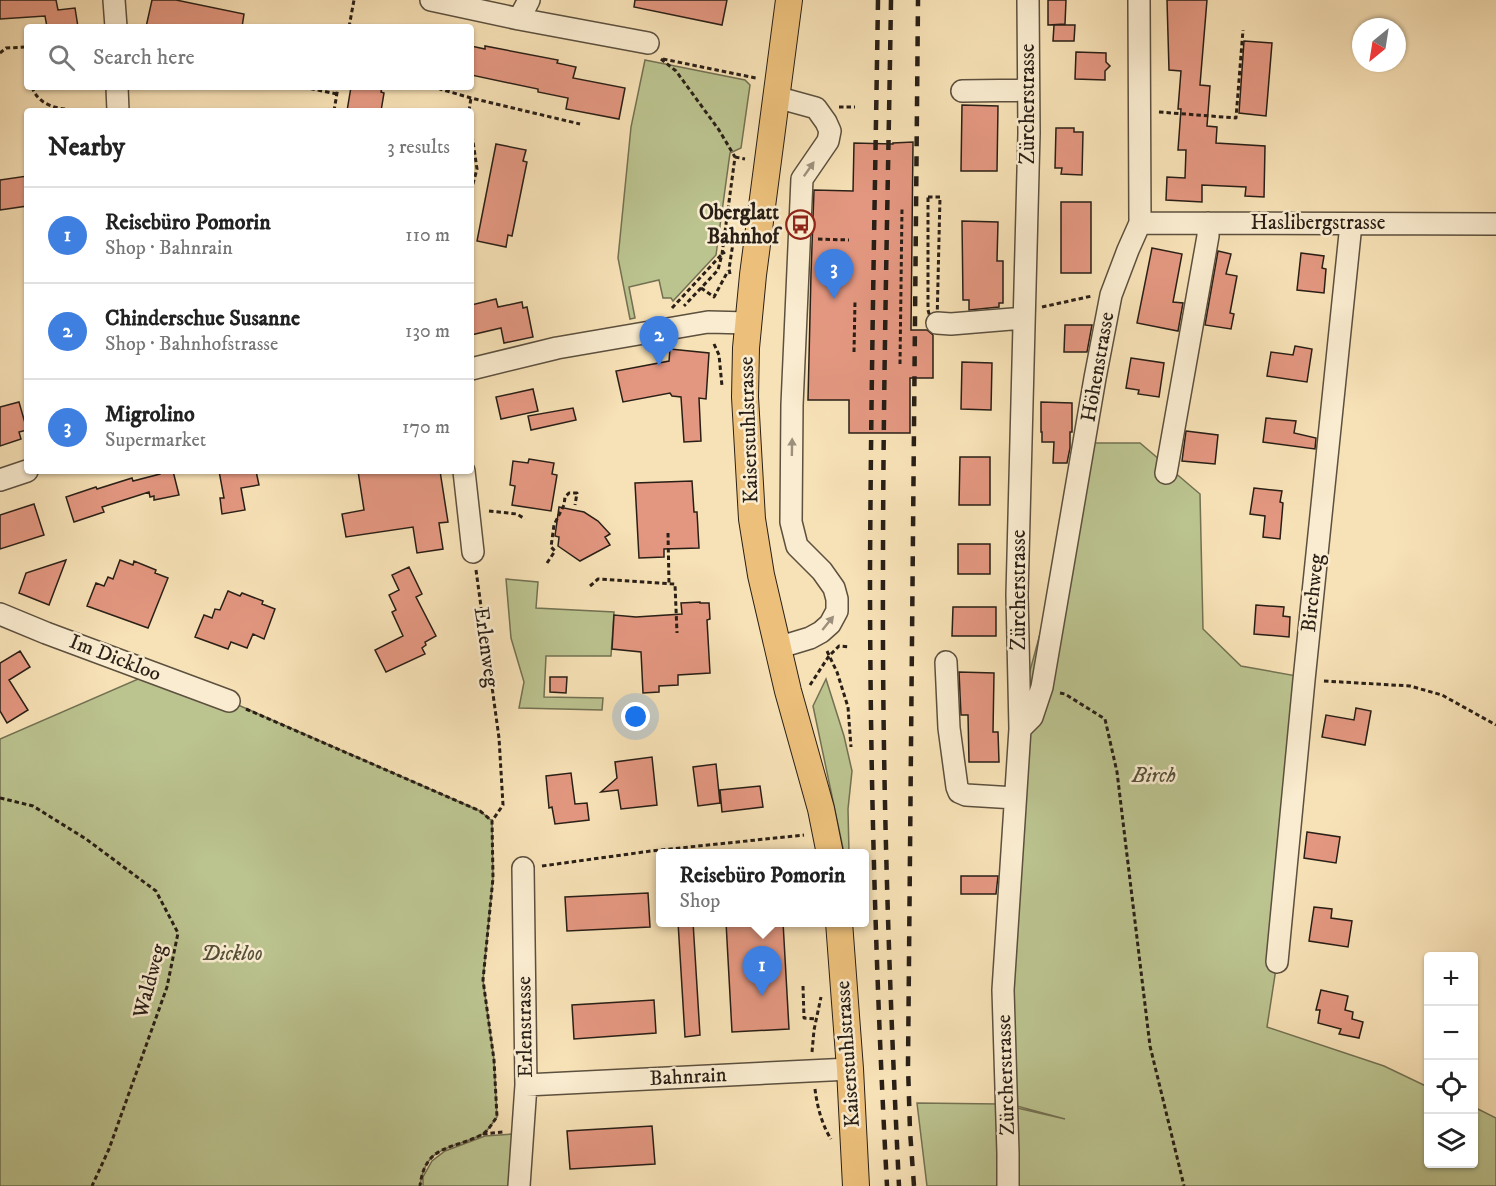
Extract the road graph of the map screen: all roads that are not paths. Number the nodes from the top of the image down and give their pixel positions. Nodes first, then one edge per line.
1 (114, 0) edge
2 (431, 0) edge
3 (529, 0) edge
4 (789, 0) edge
5 (1028, 0) edge
6 (1139, 0) edge
7 (519, 19) junction
8 (116, 24) edge
9 (648, 43) dead end
10 (117, 90) edge
11 (1028, 90) junction
12 (962, 91) dead end
13 (776, 97) junction
14 (118, 108) edge
15 (1140, 223) junction
16 (1208, 223) junction
17 (1351, 224) junction
18 (1496, 224) edge
19 (1032, 313) junction
20 (932, 317) road end
21 (748, 322) junction
22 (474, 368) edge
23 (24, 472) edge
24 (1166, 473) dead end
25 (464, 474) edge
26 (0, 480) edge
27 (473, 552) road end
28 (0, 614) edge
29 (777, 648) junction
30 (946, 662) dead end
31 (229, 701) road end
32 (1020, 729) junction
33 (1015, 798) junction
34 (829, 849) edge
35 (523, 868) road end
36 (838, 927) edge
37 (1277, 962) dead end
38 (850, 1069) junction
39 (526, 1085) junction
40 (1005, 1184) edge
41 (519, 1186) edge
42 (856, 1186) edge

1 - 8 street
2 - 7 street
3 - 7 street
4 - 13 main road, Kaiserstuhlstrasse
5 - 11 street, Zürcherstrasse
6 - 15 street, Höhenstrasse
7 - 9 street
10 - 14 street
11 - 12 street
11 - 19 street, Zürcherstrasse
13 - 21 main road, Kaiserstuhlstrasse
29 -> 13 street
15 - 16 street, Haslibergstrasse
15 - 32 street, Höhenstrasse
16 - 17 street, Haslibergstrasse
16 - 24 street
17 - 18 street, Haslibergstrasse
17 - 37 street, Birchweg
19 - 20 street
19 - 32 street, Zürcherstrasse
21 - 22 street
21 - 29 main road, Kaiserstuhlstrasse
23 - 26 street
25 - 27 street
28 - 31 street, Im Dickloo
29 - 34 main road, Kaiserstuhlstrasse
30 - 33 street
32 - 33 street, Zürcherstrasse
33 - 40 street, Zürcherstrasse
35 - 39 street, Erlenstrasse
36 - 38 main road, Kaiserstuhlstrasse
38 - 39 street, Bahnrain
38 - 42 main road, Kaiserstuhlstrasse
39 - 41 street, Erlenstrasse

